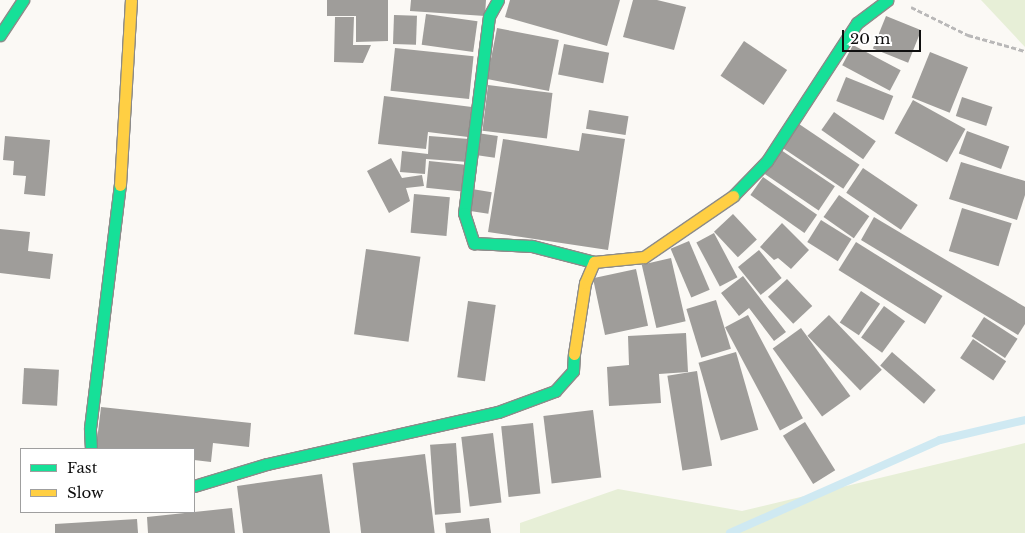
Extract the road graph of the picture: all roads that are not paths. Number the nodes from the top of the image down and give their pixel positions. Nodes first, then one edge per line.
1 (23, 0) edge
2 (131, 0) edge
3 (498, 0) edge
4 (887, 0) edge
5 (0, 35) edge
6 (594, 262) junction
7 (91, 448) edge
8 (195, 486) edge

1 - 5 street
2 - 7 street
3 - 6 street
4 - 6 street
6 - 8 street

